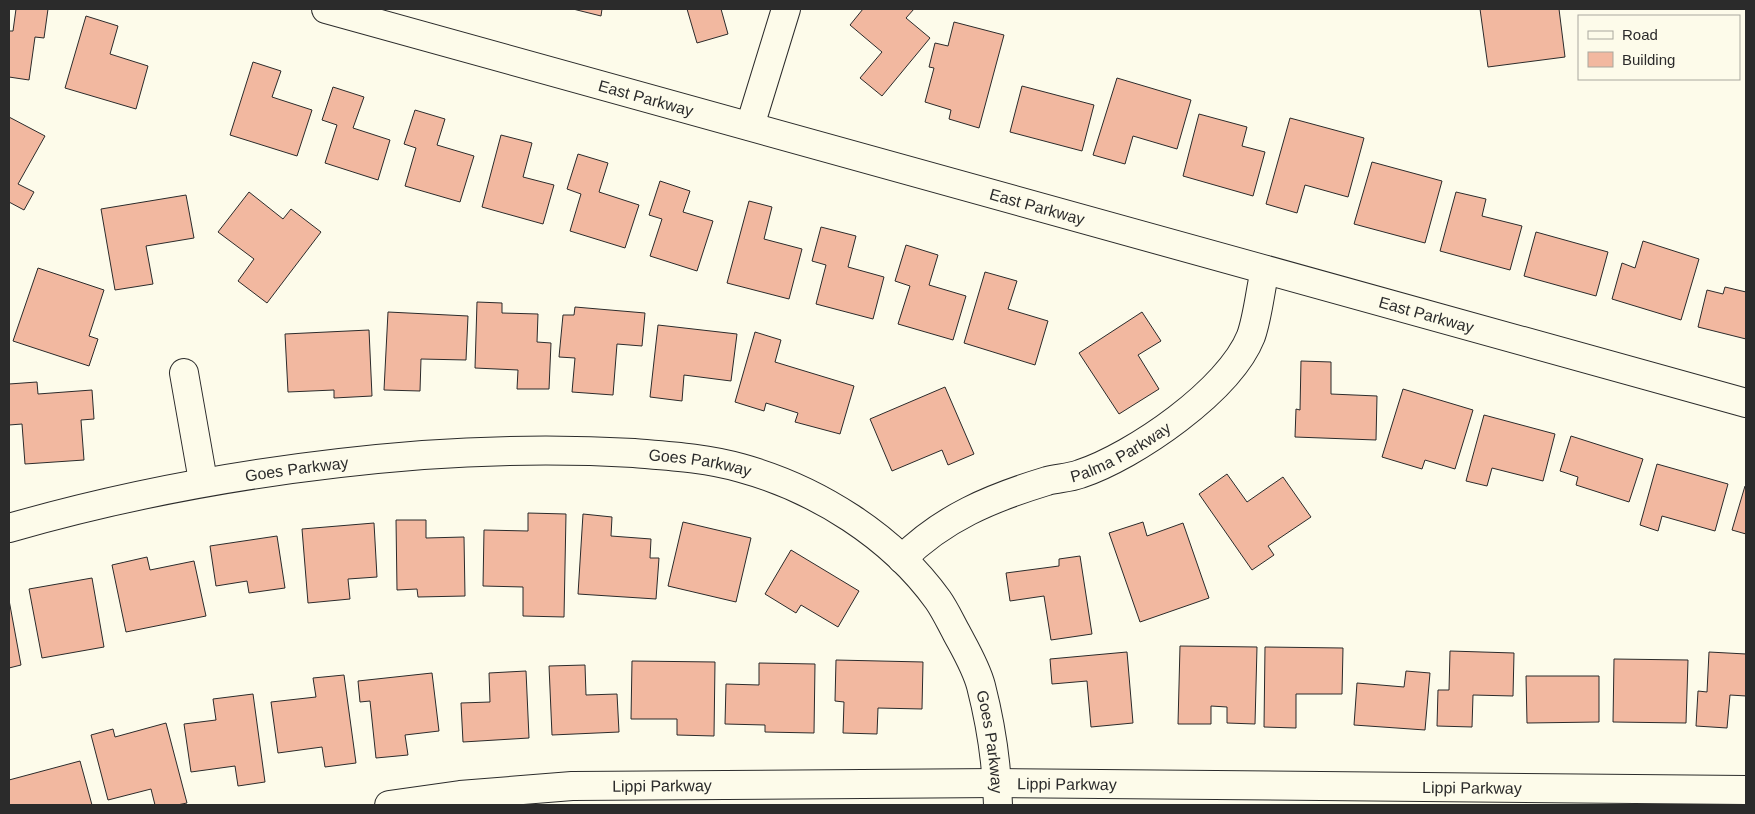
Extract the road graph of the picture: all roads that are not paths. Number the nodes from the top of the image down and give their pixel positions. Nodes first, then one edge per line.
1 (326, 9) edge
2 (786, 9) edge
3 (750, 126) junction
4 (1265, 270) junction
5 (184, 373) dead end
6 (1746, 403) edge
7 (203, 481) junction
8 (9, 528) edge
9 (902, 559) junction
10 (1746, 790) edge
11 (997, 794) edge
12 (389, 805) edge

1 - 3 street, East Parkway
2 - 3 street
3 - 4 street, East Parkway
4 - 6 street, East Parkway
4 - 9 street, Palma Parkway
5 - 7 street
7 - 8 street, Goes Parkway
7 - 9 street, Goes Parkway
9 - 11 street, Goes Parkway
10 - 11 street, Lippi Parkway
11 - 12 street, Lippi Parkway

